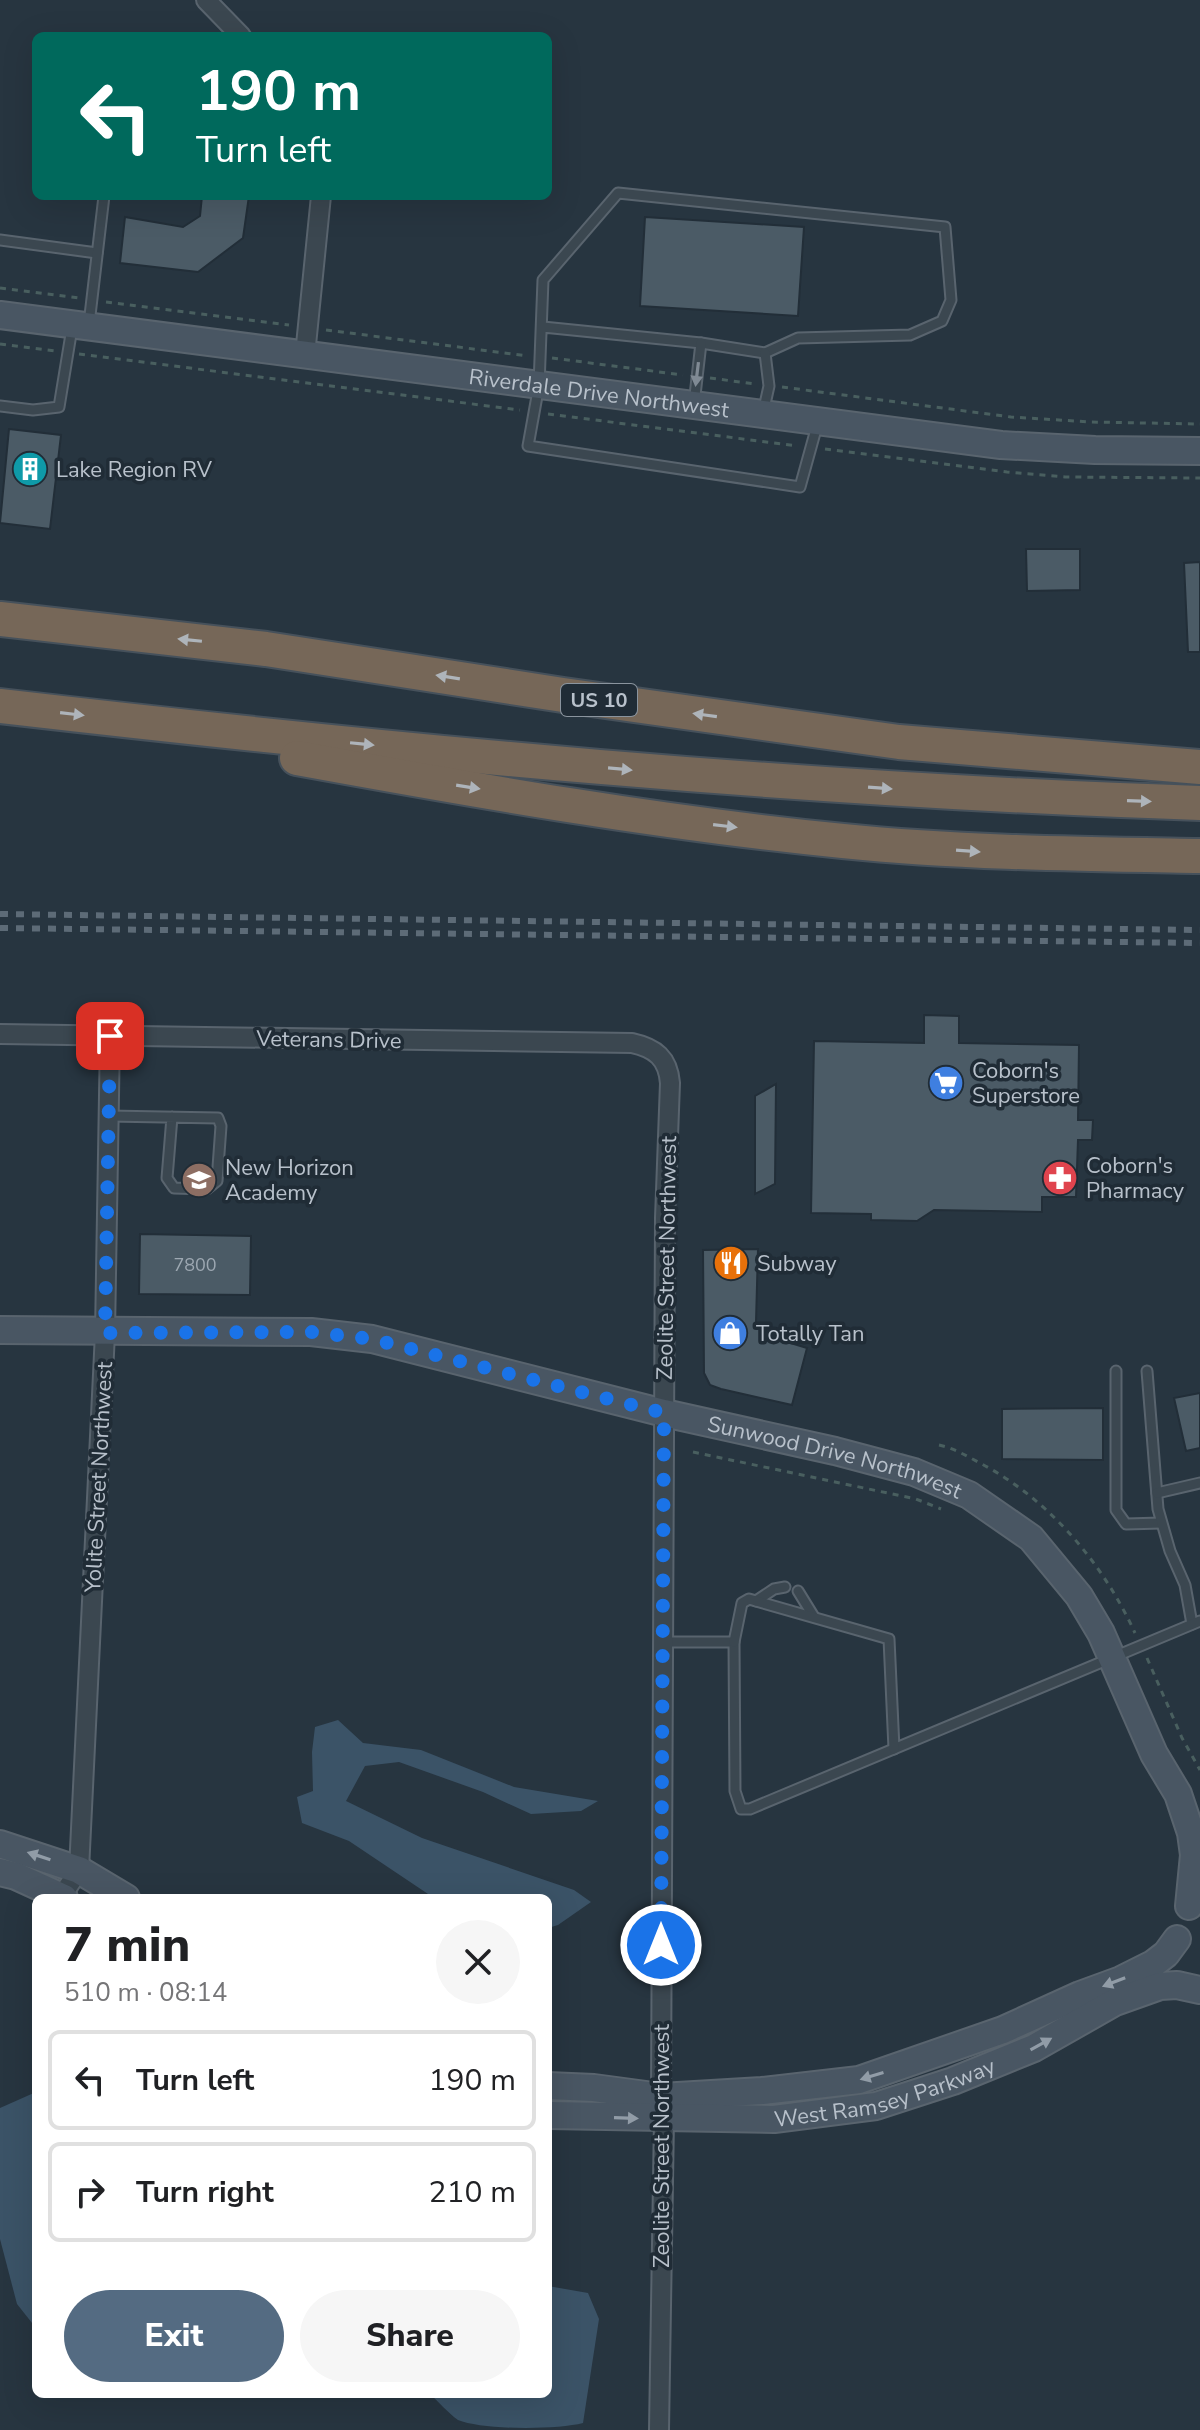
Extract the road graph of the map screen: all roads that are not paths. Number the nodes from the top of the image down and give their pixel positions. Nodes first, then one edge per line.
1 (206, 0) edge
2 (237, 32) edge
3 (104, 200) edge
4 (321, 200) edge
5 (0, 240) edge
6 (97, 253) junction
7 (0, 315) edge
8 (81, 325) junction
9 (543, 327) junction
10 (701, 343) junction
11 (765, 353) junction
12 (305, 355) junction
13 (539, 385) junction
14 (694, 404) junction
15 (0, 406) edge
16 (763, 413) junction
17 (819, 420) junction
18 (1200, 451) edge
19 (0, 619) edge
20 (0, 706) edge
21 (145, 723) junction
22 (764, 723) junction
23 (1200, 751) edge
24 (1200, 767) edge
25 (1200, 803) edge
26 (1200, 856) edge
27 (0, 1034) edge
28 (110, 1036) junction
29 (656, 1051) joint
30 (109, 1116) junction
31 (172, 1117) junction
32 (0, 1330) edge
33 (105, 1333) junction
34 (1116, 1371) dead end
35 (1147, 1371) dead end
36 (664, 1413) junction
37 (1200, 1483) edge
38 (1157, 1493) junction
39 (1161, 1523) junction
40 (785, 1587) dead end
41 (798, 1591) dead end
42 (756, 1601) junction
43 (814, 1617) junction
44 (1196, 1623) edge
45 (662, 1642) junction
46 (734, 1642) junction
47 (1112, 1658) junction
48 (894, 1749) junction
49 (1178, 1794) junction
50 (1200, 1814) edge
51 (0, 1844) edge
52 (79, 1870) junction
53 (0, 1872) edge
54 (55, 1894) edge
55 (64, 1894) edge
56 (119, 1894) edge
57 (1195, 1901) edge
58 (1177, 1939) junction
59 (1200, 1989) edge
60 (552, 2086) edge
61 (662, 2108) junction
62 (552, 2115) edge
63 (659, 2430) edge

1 - 2 street
3 - 6 lane
4 - 12 street
5 - 6 lane
6 - 8 lane
7 - 8 street, Riverdale Drive Northwest
8 - 12 street, Riverdale Drive Northwest
8 - 15 lane
9 - 10 lane
9 - 11 lane
9 - 13 lane
10 - 11 lane
10 -> 14 lane
11 - 16 lane
12 - 13 street, Riverdale Drive Northwest
13 - 14 street, Riverdale Drive Northwest
13 - 17 lane
14 - 16 street, Riverdale Drive Northwest
16 - 17 street, Riverdale Drive Northwest
17 - 18 street, Riverdale Drive Northwest
22 -> 19 highway, US 10
20 -> 21 highway
21 -> 25 highway
21 -> 26 highway
22 - 23 highway
22 - 24 highway, US 10
27 - 28 street, Veterans Drive
28 - 29 street, Veterans Drive
28 - 30 street, Yolite Street Northwest
29 - 36 street, Zeolite Street Northwest
30 - 31 lane
30 - 33 street, Yolite Street Northwest
31 - 31 lane
32 - 33 street, Sunwood Drive Northwest
33 - 36 street, Sunwood Drive Northwest
33 - 52 street, Yolite Street Northwest
34 - 39 lane
35 - 38 lane
36 - 45 street, Zeolite Street Northwest
36 - 47 street, Sunwood Drive Northwest
37 - 38 lane
38 - 39 lane
39 - 44 lane
40 - 42 lane
41 - 43 lane
42 - 43 lane
42 - 46 lane
43 - 48 lane
44 - 47 lane
45 - 46 lane
45 - 61 street, Zeolite Street Northwest
46 - 48 lane
47 - 48 lane
47 - 49 street, Sunwood Drive Northwest
49 - 50 street
49 - 57 street
52 -> 51 street
52 - 55 street
52 - 56 street
53 - 54 street
57 - 58 street
58 - 59 street
58 -> 61 street, West Ramsey Parkway
61 -> 59 street, West Ramsey Parkway
60 - 61 street, West Ramsey Parkway
62 -> 61 street, West Ramsey Parkway
61 - 63 street, Zeolite Street Northwest

